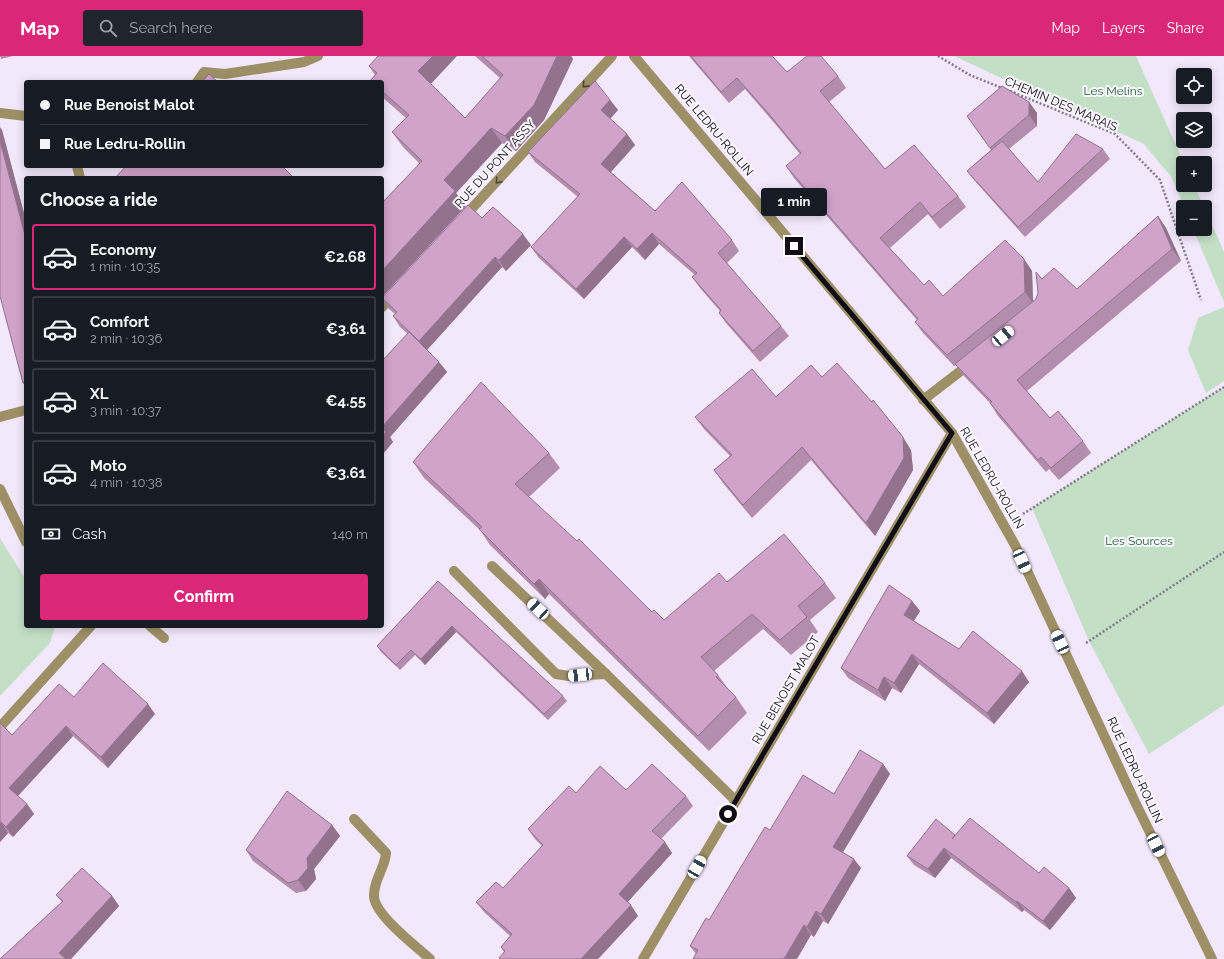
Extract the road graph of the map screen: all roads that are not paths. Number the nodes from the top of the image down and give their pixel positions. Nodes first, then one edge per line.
1 (318, 56) edge
2 (612, 56) edge
3 (634, 56) edge
4 (198, 80) edge
5 (0, 113) edge
6 (24, 116) edge
7 (457, 225) edge
8 (403, 284) edge
9 (384, 305) edge
10 (978, 357) edge
11 (923, 400) junction
12 (24, 411) edge
13 (0, 417) edge
14 (952, 433) junction
15 (0, 489) edge
16 (24, 538) edge
17 (492, 566) dead end
18 (454, 571) dead end
19 (87, 628) edge
20 (152, 628) edge
21 (164, 638) dead end
22 (606, 674) junction
23 (0, 727) edge
24 (736, 801) junction
25 (354, 819) dead end
26 (430, 959) edge
27 (643, 959) edge
28 (1212, 959) edge

1 - 4 street
2 -> 7 street, RUE DU PONT ASSY
3 - 11 street, RUE LEDRU-ROLLIN
5 - 6 street
8 - 9 street
10 - 11 street
11 - 14 street, RUE LEDRU-ROLLIN
12 - 13 street
14 - 24 street, RUE BENOIST MALOT
14 - 28 street, RUE LEDRU-ROLLIN
15 - 16 street
17 - 22 street
18 - 22 street
19 - 23 street
20 - 21 street
22 - 24 street
24 - 27 street, RUE BENOIST MALOT
25 - 26 street

